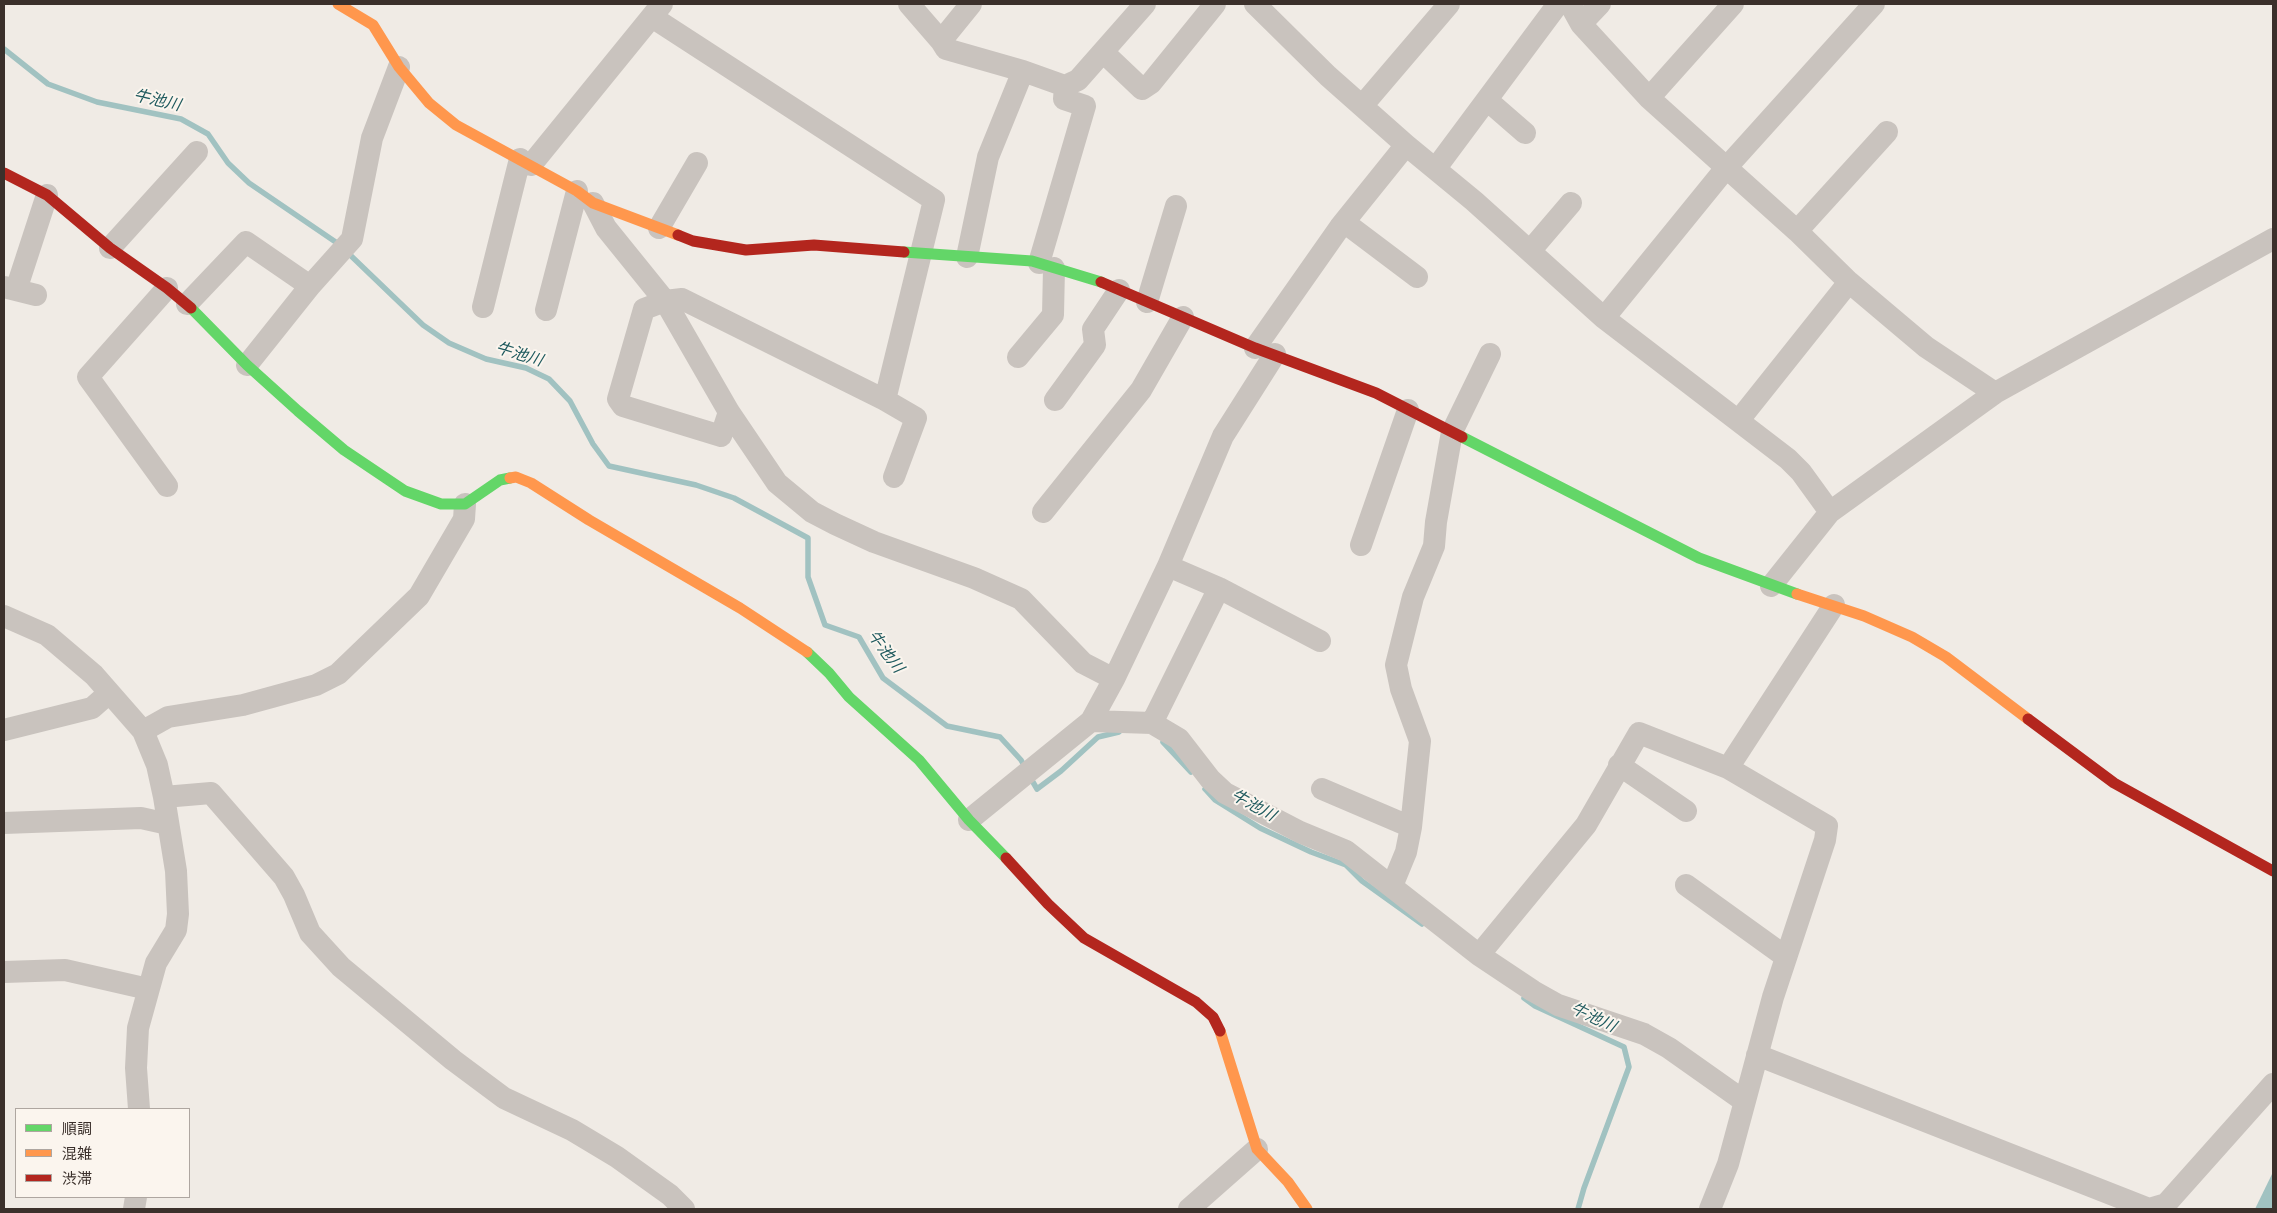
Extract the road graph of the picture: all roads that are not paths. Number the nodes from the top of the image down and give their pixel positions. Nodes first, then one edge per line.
1 (338, 4) edge
2 (909, 4) edge
3 (971, 4) edge
4 (1145, 4) edge
5 (1215, 4) edge
6 (1255, 4) edge
7 (1449, 4) edge
8 (1558, 4) edge
9 (1570, 4) edge
10 (1600, 4) edge
11 (1733, 4) edge
12 (1874, 4) edge
13 (657, 10) edge
14 (1581, 24) junction
15 (941, 41) junction
16 (1103, 52) junction
17 (400, 67) junction
18 (1022, 71) junction
19 (1065, 86) junction
20 (1649, 98) junction
21 (1487, 100) junction
22 (1362, 106) junction
23 (1887, 132) dead end
24 (1525, 133) dead end
25 (1406, 145) junction
26 (197, 152) dead end
27 (526, 162) junction
28 (696, 163) dead end
29 (1436, 168) junction
30 (1726, 168) junction
31 (4, 173) edge
32 (47, 195) junction
33 (585, 197) junction
34 (1571, 203) dead end
35 (1176, 206) dead end
36 (1344, 222) junction
37 (659, 228) junction
38 (1796, 231) junction
39 (2273, 239) edge
40 (110, 248) junction
41 (1530, 251) junction
42 (920, 254) junction
43 (967, 257) junction
44 (1046, 266) junction
45 (1417, 277) dead end
46 (1849, 282) junction
47 (310, 286) junction
48 (167, 288) junction
49 (1118, 290) junction
50 (18, 291) edge
51 (665, 301) junction
52 (1147, 302) junction
53 (187, 304) junction
54 (483, 307) dead end
55 (546, 310) dead end
56 (1183, 318) junction
57 (1604, 318) junction
58 (1265, 351) junction
59 (1490, 354) dead end
60 (1018, 357) dead end
61 (247, 365) junction
62 (1995, 393) junction
63 (885, 400) junction
64 (1055, 400) dead end
65 (1408, 410) junction
66 (729, 412) junction
67 (1739, 420) junction
68 (1452, 432) junction
69 (894, 477) dead end
70 (167, 486) dead end
71 (465, 504) junction
72 (1043, 512) dead end
73 (1830, 512) junction
74 (1360, 545) dead end
75 (1168, 566) junction
76 (1771, 586) junction
77 (1219, 588) junction
78 (1834, 605) junction
79 (4, 616) edge
80 (1320, 640) dead end
81 (1114, 679) junction
82 (109, 693) junction
83 (1091, 720) junction
84 (1152, 723) junction
85 (4, 730) edge
86 (143, 730) junction
87 (1620, 765) junction
88 (1728, 768) junction
89 (1322, 789) dead end
90 (164, 797) junction
91 (1686, 811) dead end
92 (969, 820) junction
93 (4, 823) edge
94 (168, 824) junction
95 (1410, 827) junction
96 (2273, 871) edge
97 (1686, 885) dead end
98 (1392, 886) junction
99 (1479, 954) junction
100 (1786, 957) junction
101 (4, 972) edge
102 (148, 989) junction
103 (1757, 1055) junction
104 (2273, 1084) edge
105 (1744, 1101) junction
106 (139, 1108) edge
107 (1258, 1148) junction
108 (684, 1209) edge
109 (1189, 1209) edge
110 (1307, 1209) edge
111 (1710, 1209) edge

1 - 17 street
2 - 15 street
3 - 15 street
4 - 16 street
5 - 16 street
6 - 22 street
7 - 22 street
8 - 21 street
9 - 14 street
10 - 14 street
11 - 20 street
12 - 30 street
13 - 27 street
13 - 42 street
14 - 20 street
15 - 18 street
16 - 19 street
17 - 27 street
17 - 47 street
18 - 19 street
18 - 43 street
19 - 44 street
20 - 30 street
21 - 24 street
21 - 29 street
22 - 25 street
23 - 38 street
25 - 29 street
25 - 36 street
26 - 40 street
27 - 33 street
27 - 54 street
28 - 37 street
29 - 41 street
30 - 38 street
30 - 57 street
31 - 32 street
32 - 40 street
32 - 50 street
33 - 37 street
33 - 51 street
33 - 55 street
34 - 41 street
35 - 52 street
36 - 45 street
36 - 58 street
37 - 42 street
38 - 46 street
39 - 62 street
40 - 48 street
41 - 57 street
42 - 43 street
42 - 63 street
43 - 44 street
44 - 49 street
44 - 60 street
46 - 62 street
46 - 67 street
47 - 53 street
47 - 61 street
48 - 53 street
48 - 70 street
49 - 52 street
49 - 64 street
51 - 63 street
51 - 66 street
51 - 66 street
52 - 56 street
53 - 61 street
56 - 58 street
56 - 72 street
57 - 67 street
58 - 65 street
58 - 75 street
59 - 68 street
61 - 71 street
62 - 73 street
63 - 69 street
65 - 68 street
65 - 74 street
66 - 81 street
67 - 73 street
68 - 76 street
68 - 95 street
71 - 86 street
71 - 92 street
73 - 76 street
75 - 77 street
75 - 81 street
76 - 78 street
77 - 80 street
77 - 84 street
78 - 88 street
78 - 96 street
79 - 82 street
81 - 83 street
82 - 85 street
82 - 86 street
83 - 84 street
83 - 92 street
84 - 98 street
86 - 90 street
87 - 88 street
87 - 91 street
87 - 99 street
88 - 100 street
89 - 95 street
90 - 94 street
90 - 108 street
92 - 107 street
93 - 94 street
94 - 102 street
95 - 98 street
97 - 100 street
98 - 99 street
99 - 105 street
100 - 103 street
101 - 102 street
102 - 106 street
103 - 104 street
103 - 105 street
105 - 111 street
107 - 109 street
107 - 110 street

